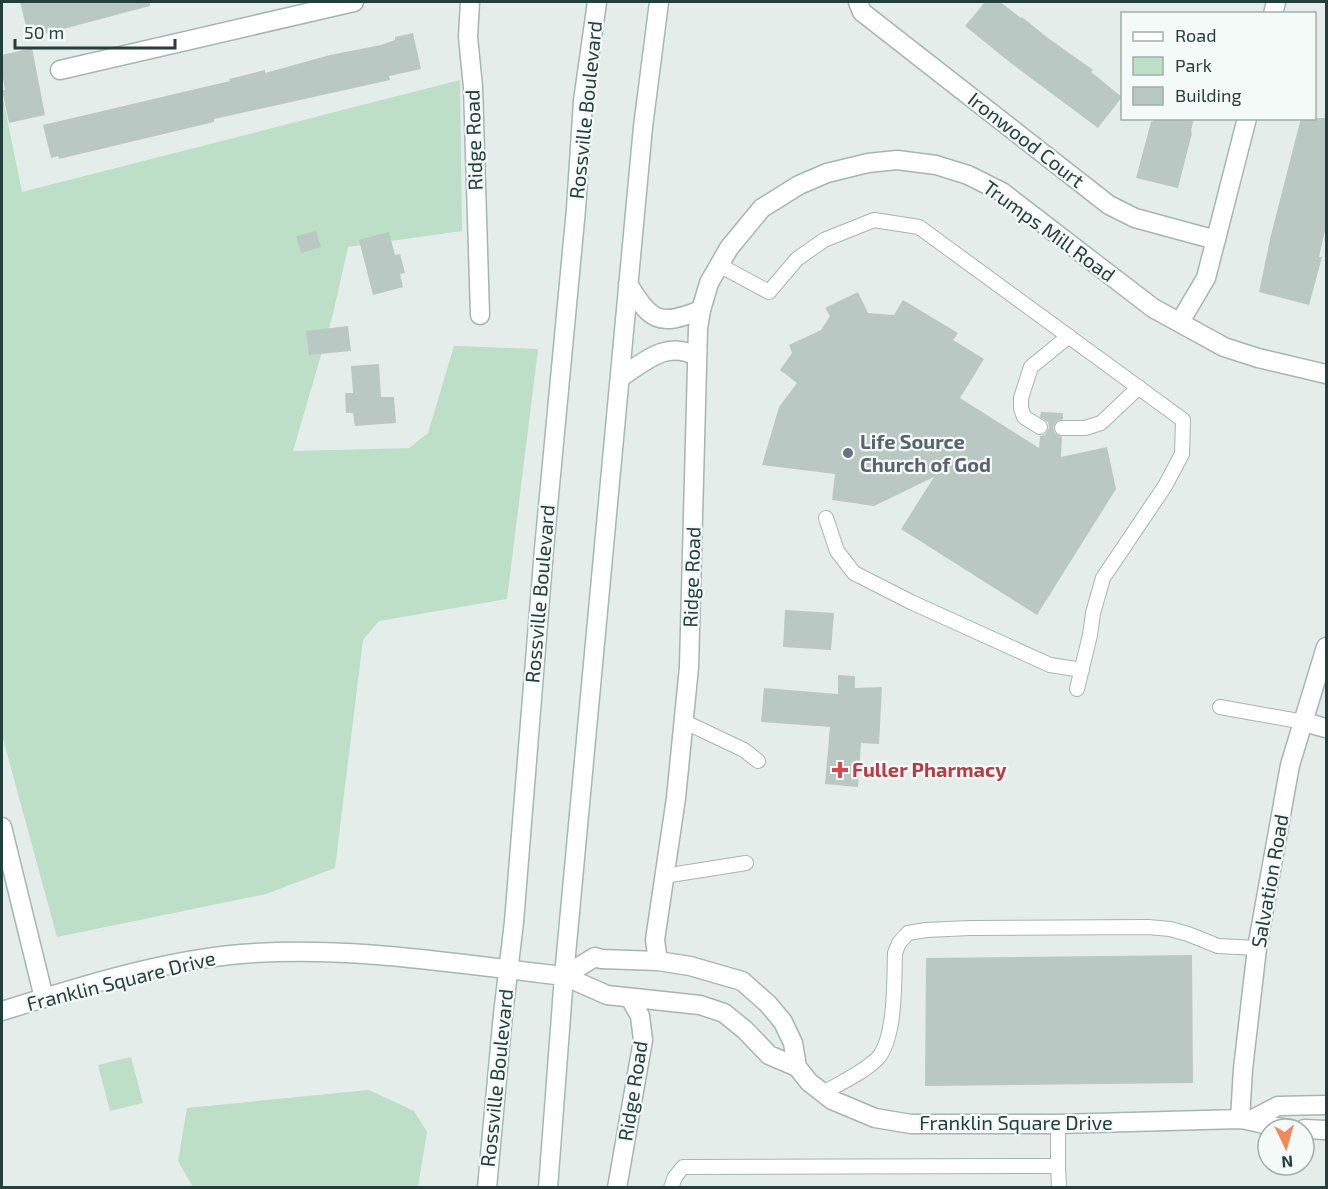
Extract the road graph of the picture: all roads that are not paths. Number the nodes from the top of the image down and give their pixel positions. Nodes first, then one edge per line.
1 (354, 2) edge
2 (470, 2) edge
3 (597, 2) edge
4 (659, 2) edge
5 (858, 2) edge
6 (60, 70) dead end
7 (1246, 120) edge
8 (762, 208) joint
9 (1216, 240) junction
10 (719, 265) junction
11 (628, 284) junction
12 (701, 310) junction
13 (480, 315) dead end
14 (1180, 322) junction
15 (1069, 336) junction
16 (696, 356) junction
17 (1326, 374) edge
18 (620, 378) junction
19 (1139, 387) junction
20 (1040, 427) dead end
21 (1062, 428) dead end
22 (826, 518) dead end
23 (1326, 647) edge
24 (1082, 670) junction
25 (1077, 689) dead end
26 (1220, 707) dead end
27 (685, 722) junction
28 (1304, 722) junction
29 (1326, 728) edge
30 (758, 761) dead end
31 (2, 827) edge
32 (746, 863) dead end
33 (664, 876) junction
34 (1257, 948) junction
35 (658, 961) junction
36 (508, 969) junction
37 (564, 976) junction
38 (44, 998) junction
39 (630, 998) junction
40 (2, 1011) edge
41 (797, 1067) junction
42 (823, 1093) junction
43 (1326, 1105) edge
44 (1245, 1120) junction
45 (1256, 1123) edge
46 (1058, 1124) junction
47 (1058, 1166) junction
48 (487, 1188) edge
49 (548, 1188) edge
50 (617, 1188) edge
51 (671, 1188) edge
52 (1059, 1188) edge

1 - 6 street
2 - 13 street, Ridge Road
3 - 36 street, Rossville Boulevard
4 - 11 street
5 - 9 street, Ironwood Court
7 - 9 street
8 - 10 street, Ridge Road
8 - 14 street, Trumps Mill Road
9 - 14 street
10 - 12 street, Ridge Road
10 - 15 lane
11 - 12 street
11 - 18 street
12 - 16 street, Ridge Road
14 - 17 street, Trumps Mill Road
15 - 19 lane
15 - 20 lane
16 - 18 street
16 - 27 street, Ridge Road
18 - 37 street
19 - 21 lane
19 - 24 lane
22 - 24 lane
23 - 28 street, Salvation Road
24 - 25 lane
26 - 28 lane
27 - 30 lane
27 - 33 street, Ridge Road
28 - 29 street
28 - 34 street, Salvation Road
31 - 38 street
32 - 33 lane
33 - 35 street, Ridge Road
34 - 42 lane
34 - 44 street, Salvation Road
35 - 37 street
35 - 41 street
36 - 37 street, Franklin Square Drive
36 - 38 street, Franklin Square Drive
36 - 48 street, Rossville Boulevard
37 - 39 street, Franklin Square Drive
37 - 49 street
38 - 40 street, Franklin Square Drive
39 - 41 street, Franklin Square Drive
39 - 50 street, Ridge Road
41 - 42 street, Franklin Square Drive
42 - 46 street, Franklin Square Drive
43 - 44 street, Franklin Square Drive
44 - 45 street, Franklin Square Drive
44 - 46 street, Franklin Square Drive
46 - 47 lane
47 - 51 lane
47 - 52 lane

